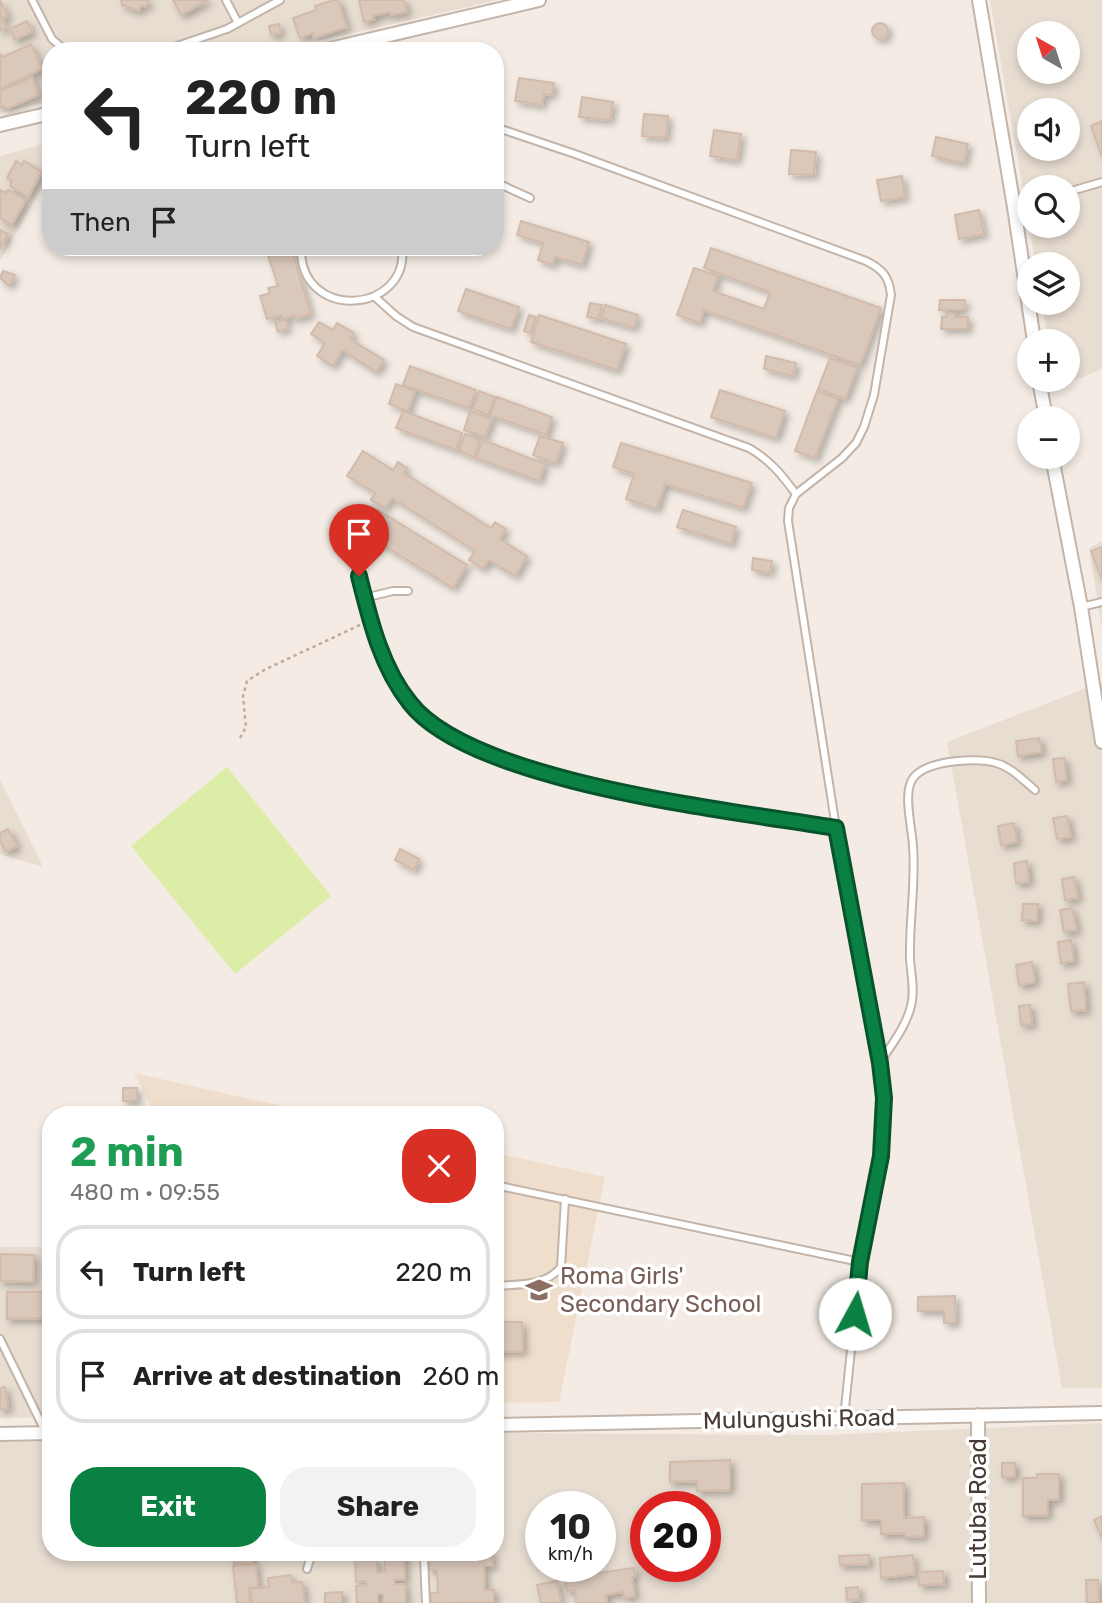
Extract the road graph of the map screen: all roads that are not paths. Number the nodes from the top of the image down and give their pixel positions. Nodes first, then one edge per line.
1 (32, 0) edge
2 (226, 0) edge
3 (280, 0) edge
4 (539, 0) edge
5 (979, 0) edge
6 (238, 23) junction
7 (56, 42) edge
8 (192, 42) edge
9 (359, 42) edge
10 (42, 115) edge
11 (0, 125) edge
12 (504, 130) edge
13 (1102, 182) edge
14 (504, 186) edge
15 (1080, 188) edge
16 (530, 198) dead end
17 (1017, 206) edge
18 (1014, 207) junction
19 (300, 256) edge
20 (401, 256) edge
21 (375, 296) junction
22 (1032, 329) edge
23 (1054, 469) edge
24 (796, 494) junction
25 (348, 533) dead end
26 (408, 590) dead end
27 (364, 598) junction
28 (1102, 602) edge
29 (1081, 607) junction
30 (1102, 742) edge
31 (1035, 790) dead end
32 (836, 828) junction
33 (880, 1063) junction
34 (504, 1187) edge
35 (565, 1199) junction
36 (860, 1262) junction
37 (504, 1285) edge
38 (0, 1339) edge
39 (1102, 1413) edge
40 (978, 1415) junction
41 (844, 1418) junction
42 (42, 1421) edge
43 (504, 1425) edge
44 (42, 1433) edge
45 (0, 1434) edge
46 (309, 1561) edge
47 (424, 1561) edge
48 (307, 1569) dead end
49 (426, 1603) edge
50 (979, 1603) edge

1 - 7 lane
2 - 6 lane
3 - 6 lane
4 - 9 street
5 - 18 street
6 - 8 lane
10 - 11 street
12 - 24 lane
13 - 15 lane
14 - 16 lane
17 - 18 lane
18 - 22 street
19 - 21 lane
20 - 21 lane
21 - 24 lane
23 - 29 street
24 - 32 lane
25 - 27 lane
26 - 27 lane
27 - 32 lane
28 - 29 lane
29 - 30 street
31 - 33 lane
32 - 33 lane
33 - 36 lane
34 - 35 lane
35 - 36 lane
35 - 37 lane
36 - 41 lane
38 - 42 lane
39 - 40 street, Mulungushi Road
40 - 41 street, Mulungushi Road
40 - 50 street, Lutuba Road
41 - 43 street, Mulungushi Road
44 - 45 street
46 - 48 lane
47 - 49 lane

